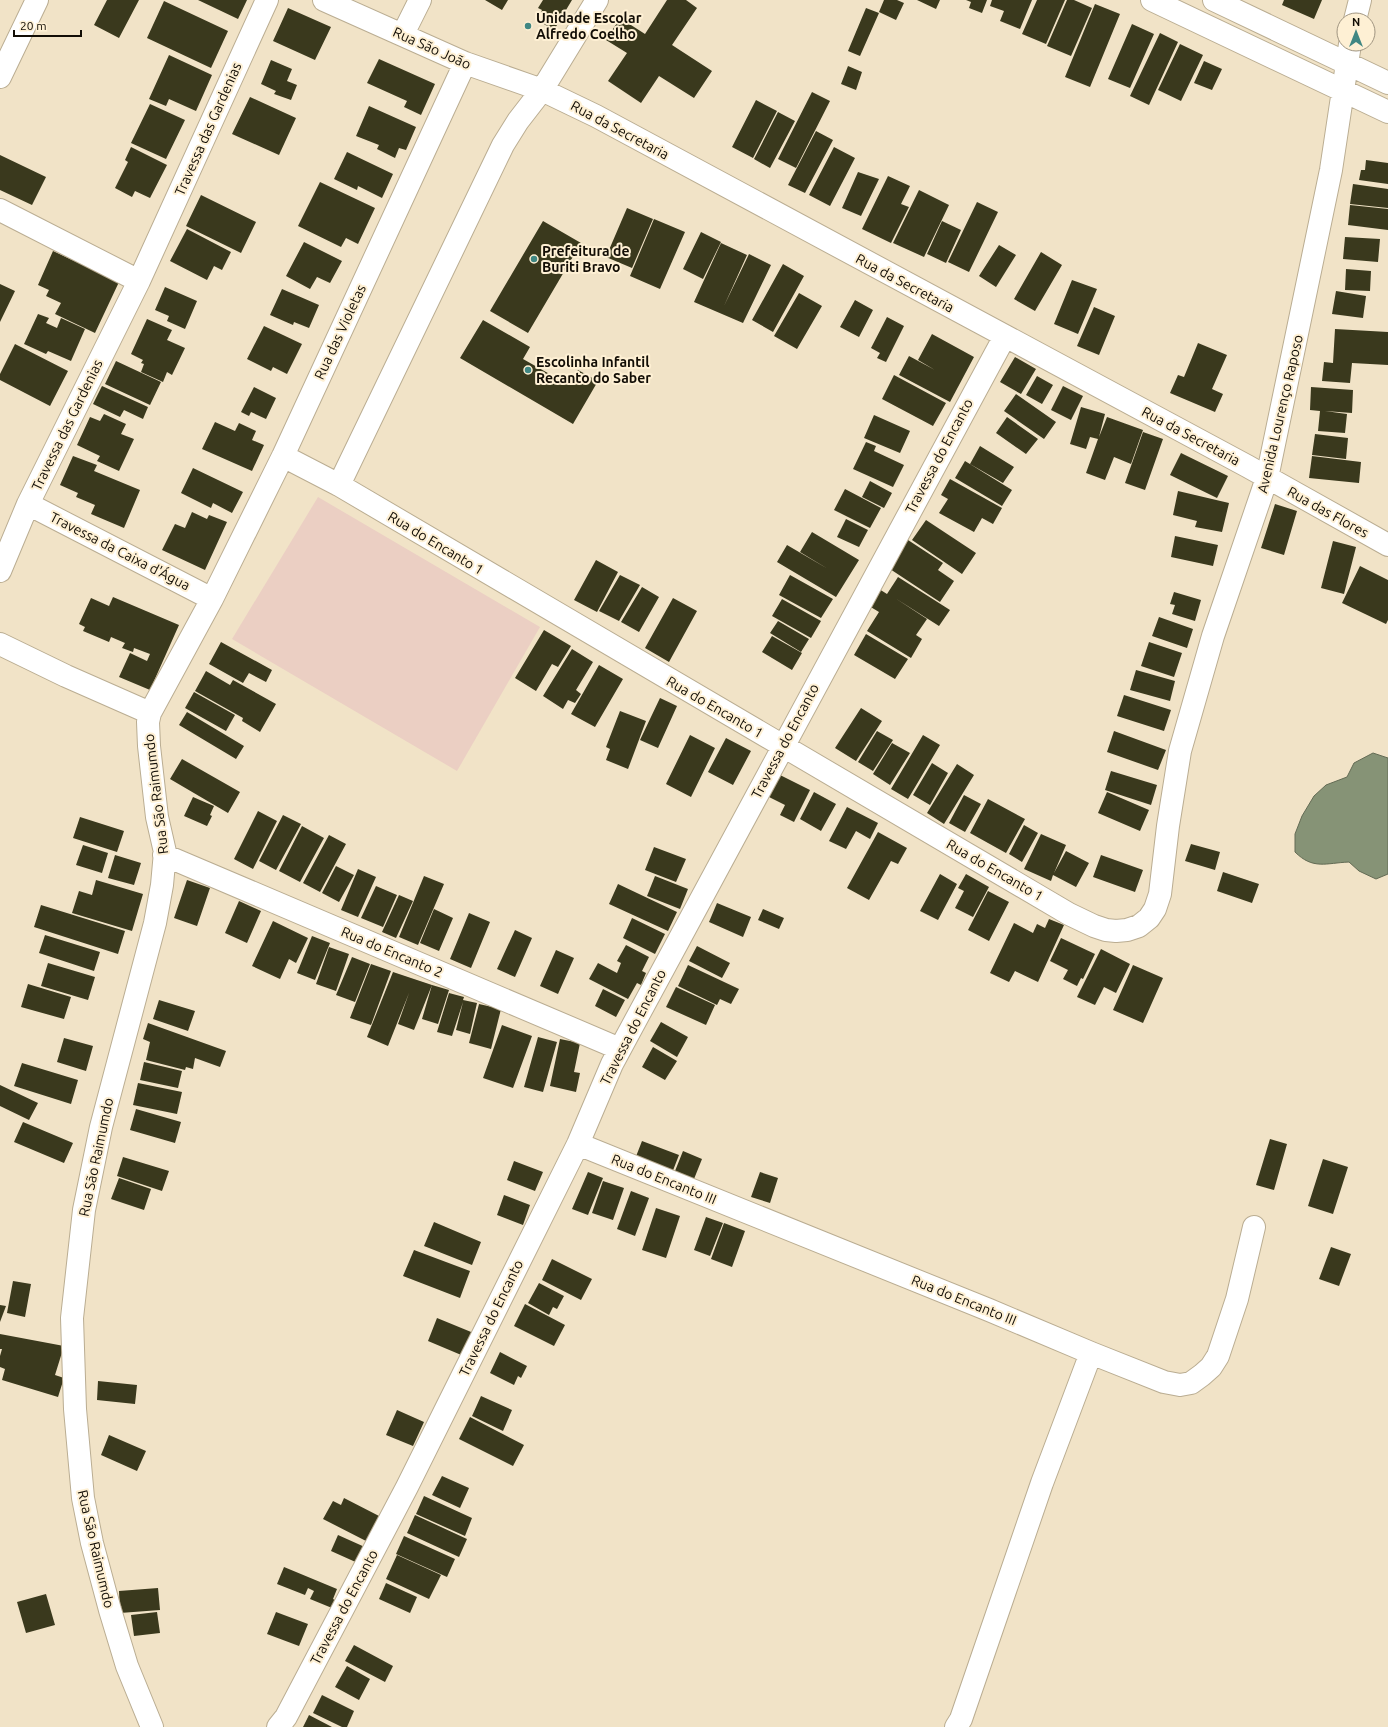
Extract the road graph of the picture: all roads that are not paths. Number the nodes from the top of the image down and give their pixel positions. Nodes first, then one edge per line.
1 (36, 0) edge
2 (267, 0) edge
3 (324, 0) edge
4 (420, 0) edge
5 (596, 0) edge
6 (1152, 0) edge
7 (1214, 0) edge
8 (1360, 0) edge
9 (1358, 12) edge
10 (403, 34) junction
11 (1348, 54) edge
12 (464, 63) junction
13 (0, 77) edge
14 (1388, 83) edge
15 (542, 90) junction
16 (1342, 91) junction
17 (1388, 112) edge
18 (0, 210) edge
19 (139, 281) junction
20 (1004, 336) junction
21 (283, 456) junction
22 (1267, 478) junction
23 (338, 485) junction
24 (28, 504) junction
25 (1388, 545) edge
26 (0, 571) edge
27 (212, 599) junction
28 (0, 644) edge
29 (150, 713) junction
30 (782, 746) junction
31 (164, 855) junction
32 (1160, 894) joint
33 (620, 1049) junction
34 (578, 1144) junction
35 (1254, 1227) dead end
36 (1091, 1353) junction
37 (152, 1727) edge
38 (278, 1727) edge
39 (956, 1727) edge

1 - 13 street
2 - 19 street, Travessa das Gardenias
3 - 10 street, Rua São João
4 - 10 street
5 - 15 street
6 - 16 street
7 - 11 street
8 - 9 street
10 - 12 street, Rua São João
11 - 14 street
11 - 16 street, Avenida Lourenço Raposo
12 - 15 street, Rua São João
12 - 21 street, Rua das Violetas
15 - 20 street, Rua da Secretaria
15 - 23 street
16 - 17 street
16 - 22 street, Avenida Lourenço Raposo
18 - 19 street
19 - 24 street, Travessa das Gardenias
20 - 22 street, Rua da Secretaria
20 - 30 street, Travessa do Encanto
21 - 23 street, Rua do Encanto 1
21 - 27 street, Rua das Violetas
22 - 25 street, Rua das Flores
22 - 32 street, Avenida Lourenço Raposo
23 - 30 street, Rua do Encanto 1
24 - 26 street, Travessa das Gardenias
24 - 27 street, Travessa da Caixa d'Água
27 - 29 street, Rua São Raimumdo
28 - 29 street
29 - 31 street, Rua São Raimumdo
30 - 32 street, Rua do Encanto 1
30 - 33 street, Travessa do Encanto
31 - 33 street, Rua do Encanto 2
31 - 37 street, Rua São Raimumdo
33 - 34 street, Travessa do Encanto
34 - 36 street, Rua do Encanto III
34 - 38 street, Travessa do Encanto
35 - 36 street, Rua do Encanto III
36 - 39 street

